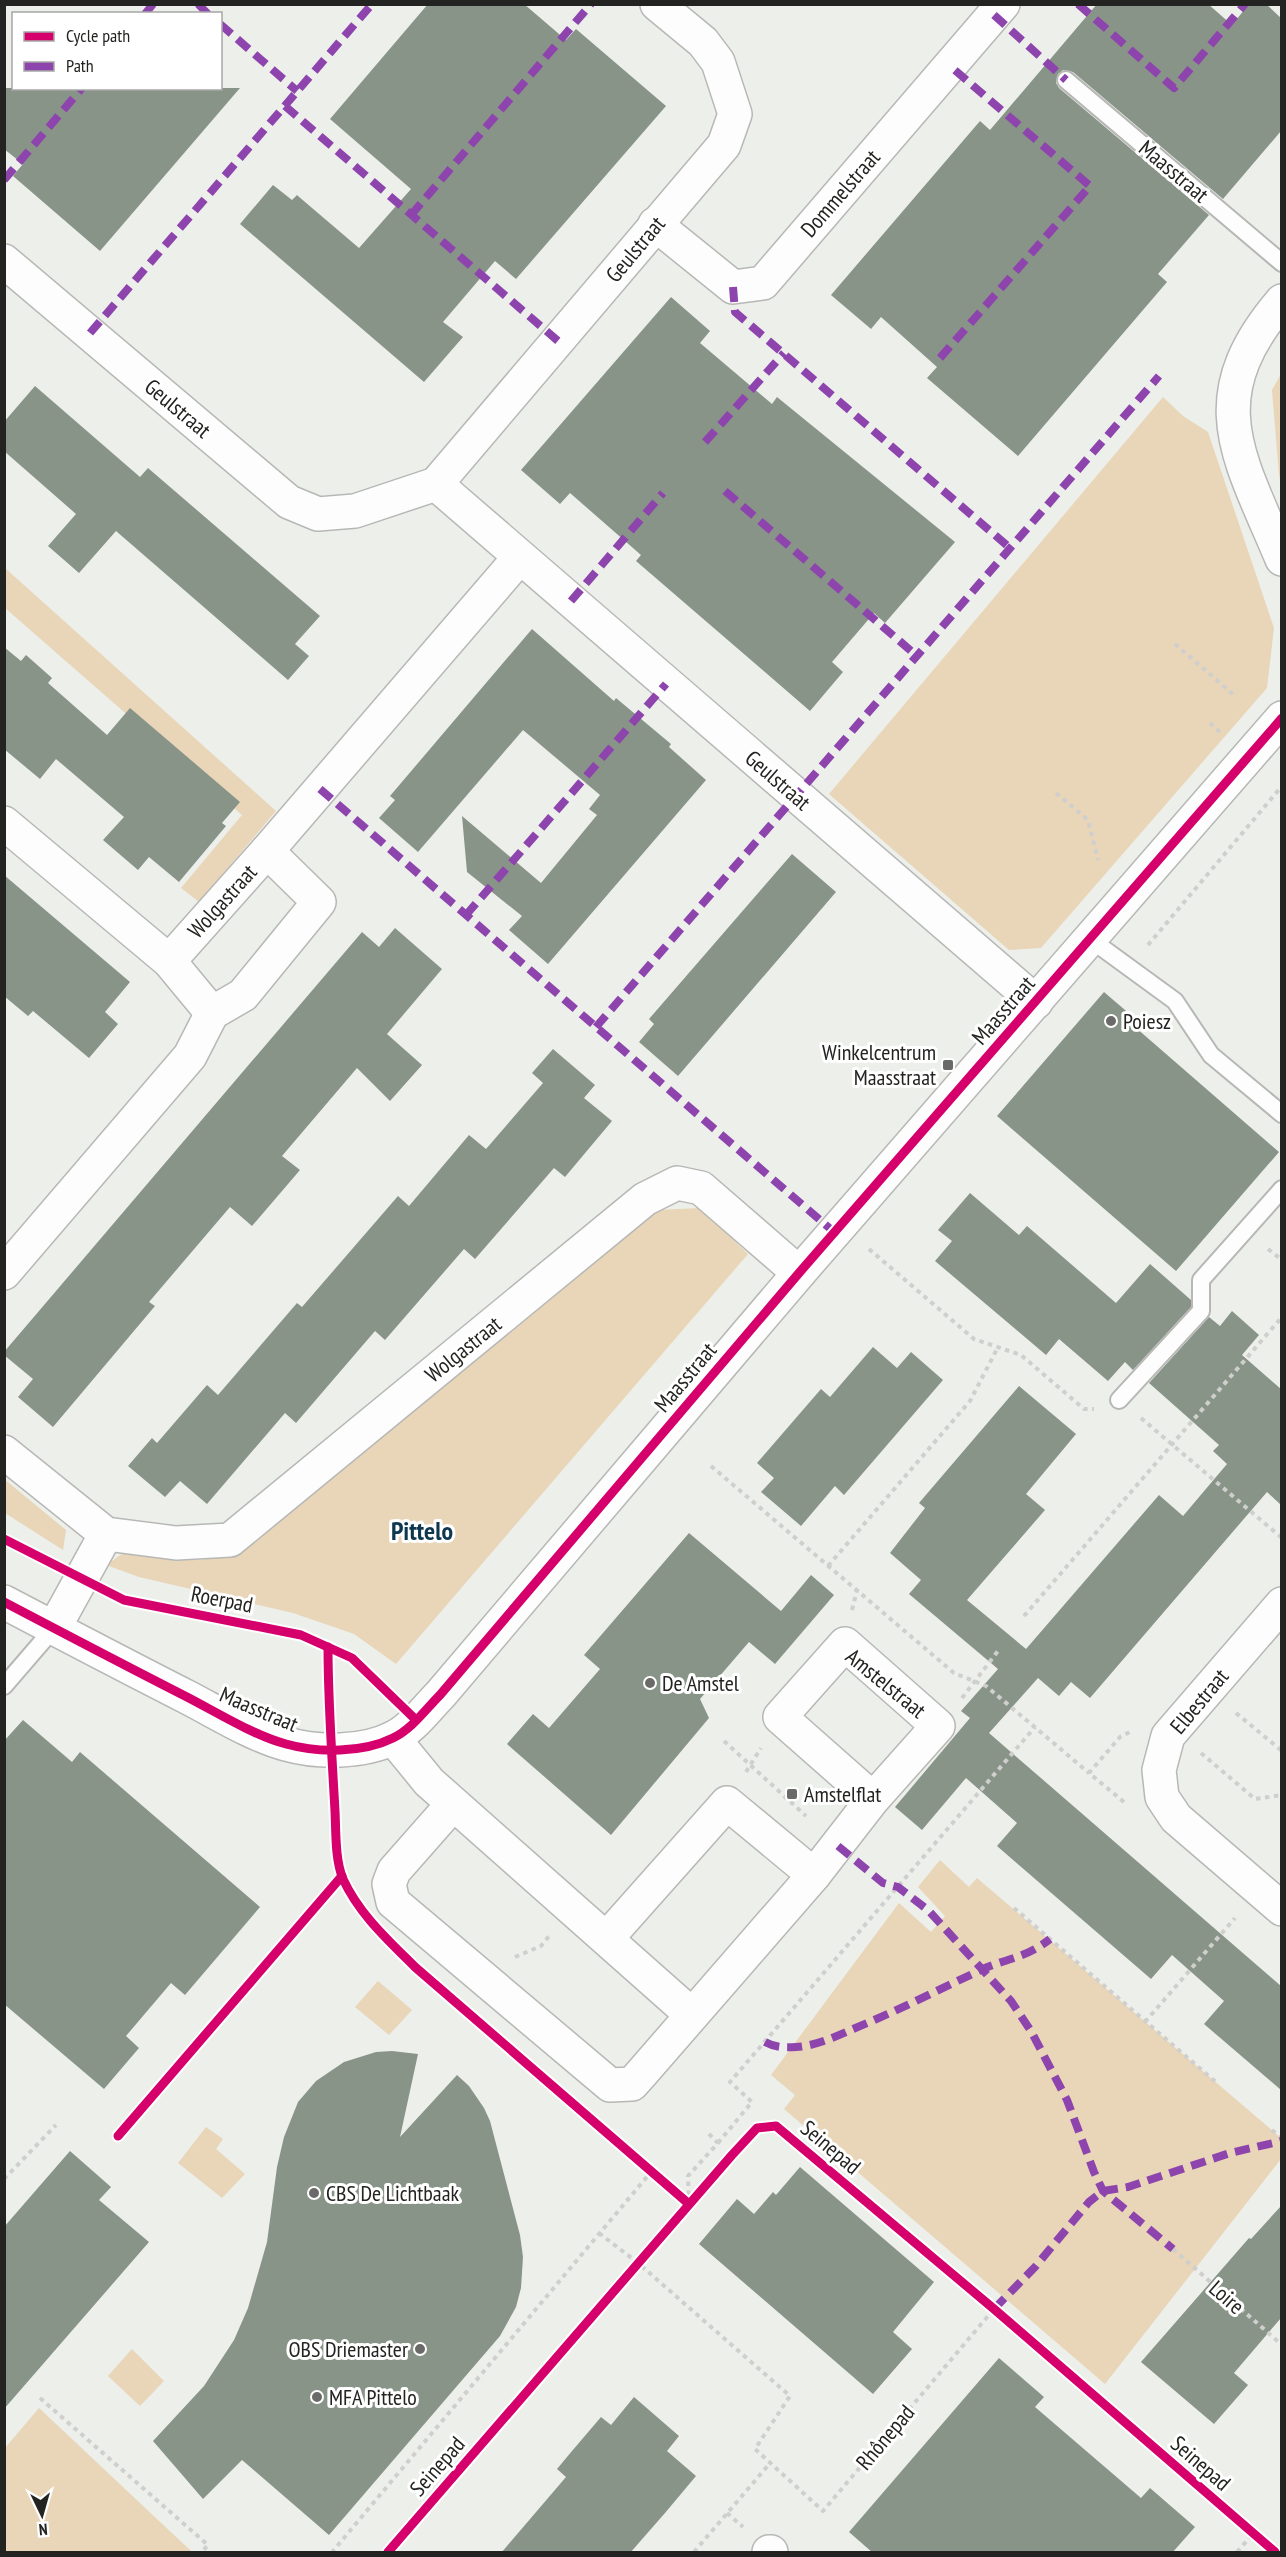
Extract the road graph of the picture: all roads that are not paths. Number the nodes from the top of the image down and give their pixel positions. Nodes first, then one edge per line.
1 (657, 4) edge
2 (1003, 4) edge
3 (1066, 80) dead end
4 (655, 224) junction
5 (4, 261) edge
6 (1281, 262) edge
7 (1281, 301) edge
8 (436, 484) junction
9 (520, 557) junction
10 (1281, 559) edge
11 (1281, 718) edge
12 (4, 823) edge
13 (267, 851) junction
14 (1090, 939) junction
15 (169, 961) junction
16 (1035, 1002) junction
17 (212, 1013) junction
18 (1281, 1114) edge
19 (1281, 1189) edge
20 (4, 1273) edge
21 (799, 1274) junction
22 (1119, 1400) road end
23 (4, 1452) edge
24 (106, 1534) junction
25 (4, 1602) edge
26 (1281, 1604) edge
27 (54, 1628) junction
28 (4, 1686) edge
29 (393, 1738) junction
30 (873, 1799) junction
31 (453, 1804) junction
32 (814, 1875) junction
33 (1270, 1899) edge
34 (607, 1938) junction
35 (692, 2015) junction

1 - 4 street, Geulstraat
2 - 4 street, Dommelstraat
3 - 6 lane, Maasstraat
4 - 8 street, Geulstraat
5 - 8 street, Geulstraat
7 - 10 street
8 - 9 street, Geulstraat
9 - 13 street
9 - 16 street, Geulstraat
11 - 14 street, Maasstraat
12 - 15 street
13 - 15 street, Wolgastraat
13 - 17 street, Wolgastraat
14 - 16 street, Maasstraat
14 - 18 lane
15 - 17 street
16 - 21 street, Maasstraat
17 - 20 street
19 - 22 lane
21 - 24 street, Wolgastraat
21 - 29 street, Maasstraat
23 - 24 street
24 - 27 street
25 - 27 street, Maasstraat
26 - 33 street, Elbestraat
27 - 28 lane
27 - 29 street, Maasstraat
29 - 31 street
30 - 30 street, Amstelstraat
30 - 32 street, Amstelstraat
31 - 34 street
31 - 35 street, Amstelstraat
32 - 34 street
32 - 35 street, Amstelstraat
34 - 35 street

